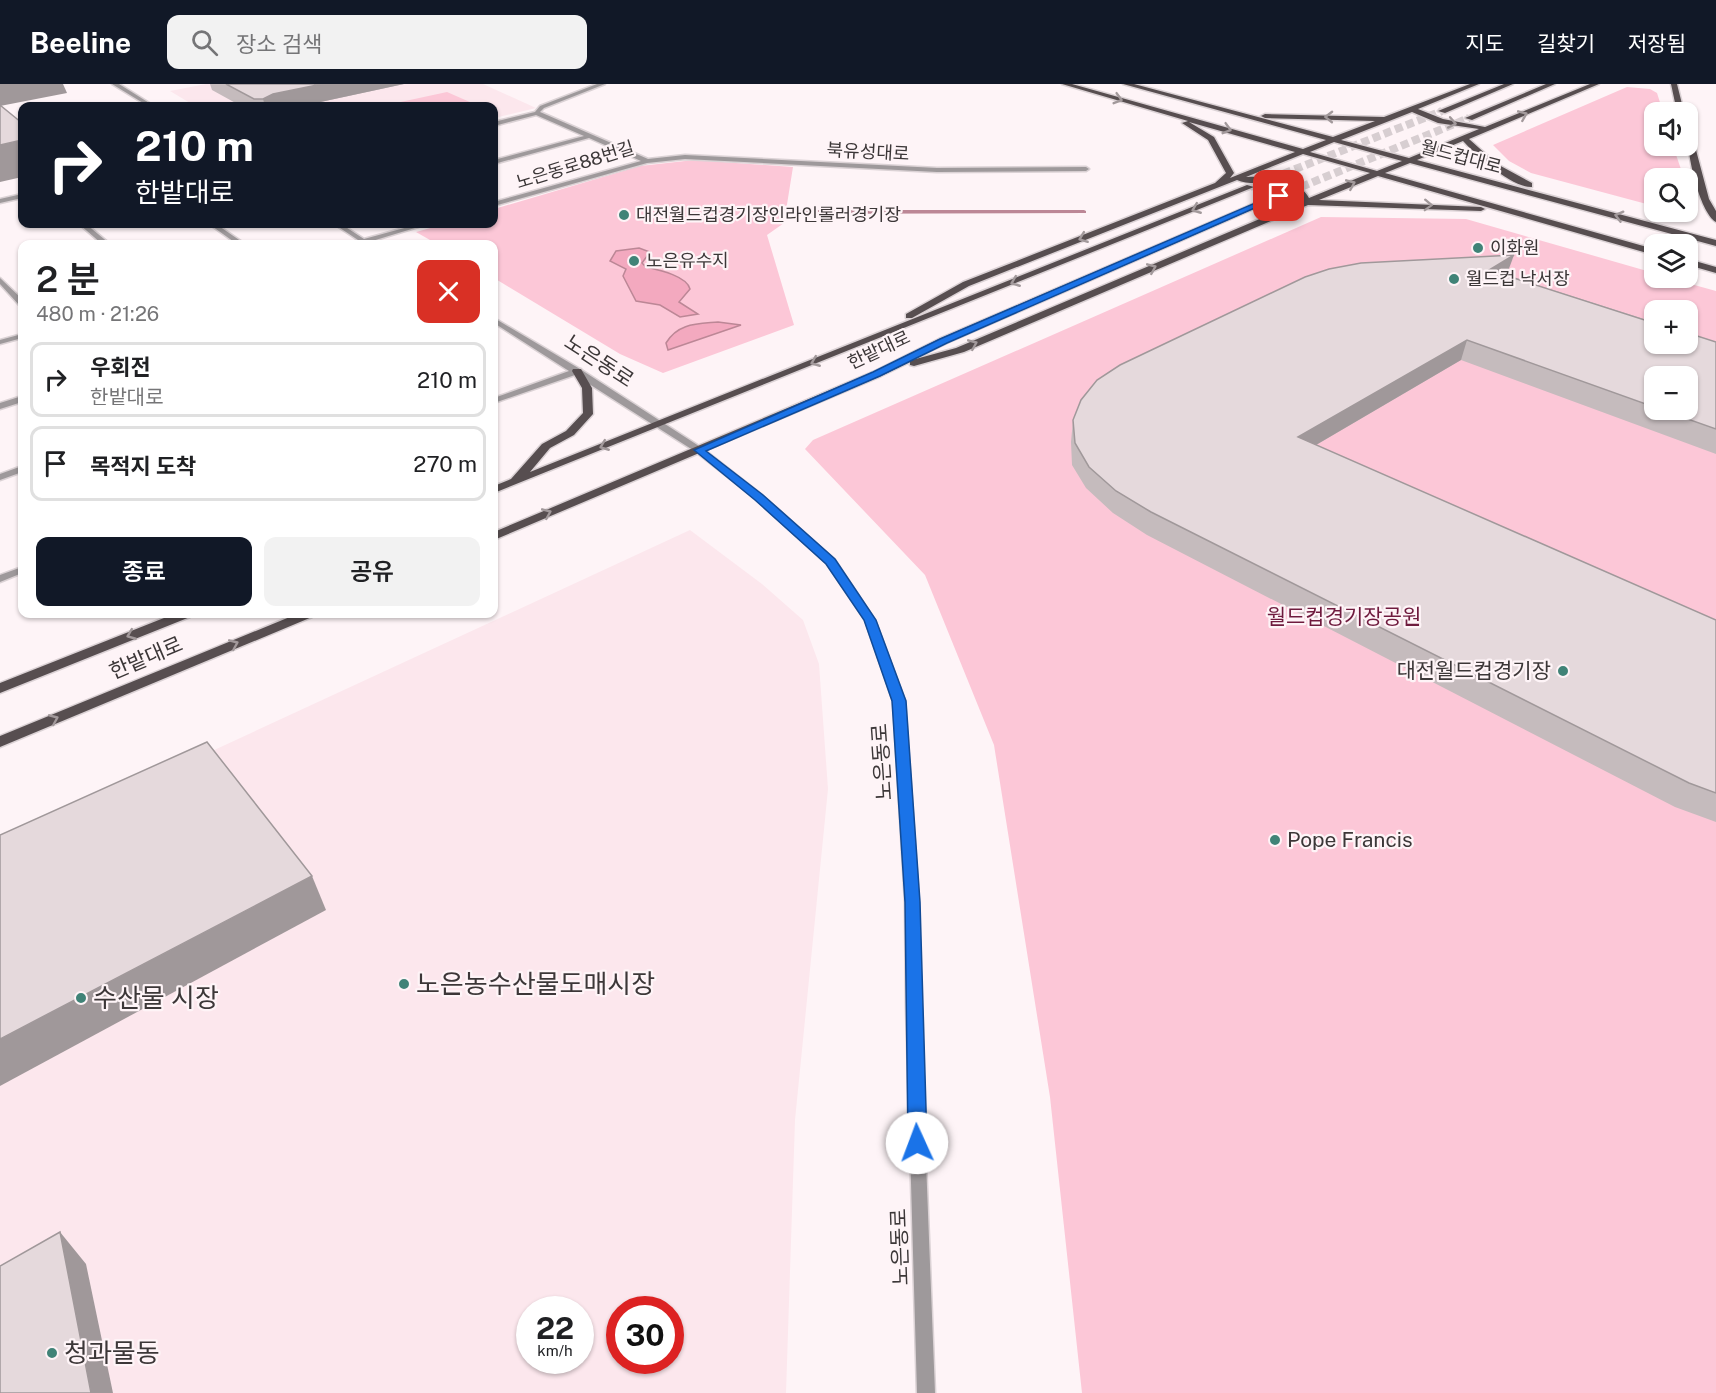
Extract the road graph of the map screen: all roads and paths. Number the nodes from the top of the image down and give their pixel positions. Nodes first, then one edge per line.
1 (115, 84) edge
2 (602, 84) edge
3 (1065, 84) edge
4 (1126, 84) edge
5 (1476, 84) edge
6 (1510, 84) edge
7 (1552, 84) edge
8 (1596, 84) edge
9 (1674, 84) edge
10 (144, 102) edge
11 (1678, 102) edge
12 (1412, 109) junction
13 (1442, 111) tunnel mouth
14 (537, 113) junction
15 (1171, 114) junction
16 (1238, 115) junction
17 (1469, 118) tunnel mouth
18 (1388, 119) junction
19 (498, 123) edge
20 (1495, 127) junction
21 (590, 136) junction
22 (1465, 139) junction
23 (1334, 140) junction
24 (1305, 151) junction
25 (1694, 156) edge
26 (1410, 160) junction
27 (498, 161) edge
28 (647, 162) junction
29 (1086, 169) dead end
30 (1379, 172) junction
31 (1228, 182) junction
32 (1215, 187) junction
33 (1250, 187) tunnel mouth
34 (1279, 196) tunnel mouth
35 (18, 197) edge
36 (0, 201) edge
37 (1562, 201) junction
38 (1307, 202) junction
39 (498, 203) edge
40 (1529, 216) junction
41 (1716, 219) edge
42 (87, 228) edge
43 (218, 228) edge
44 (343, 228) edge
45 (413, 228) edge
46 (101, 240) edge
47 (235, 240) edge
48 (361, 240) edge
49 (375, 240) edge
50 (1716, 243) edge
51 (1644, 249) edge
52 (1698, 265) edge
53 (1716, 270) edge
54 (0, 280) edge
55 (18, 299) edge
56 (498, 322) edge
57 (18, 337) edge
58 (0, 342) edge
59 (851, 348) junction
60 (577, 371) junction
61 (877, 374) junction
62 (18, 400) edge
63 (498, 400) edge
64 (0, 406) edge
65 (658, 424) junction
66 (699, 450) junction
67 (18, 470) edge
68 (0, 477) edge
69 (514, 482) junction
70 (498, 488) edge
71 (498, 534) edge
72 (18, 572) edge
73 (0, 579) edge
74 (175, 618) edge
75 (298, 618) edge
76 (0, 688) edge
77 (0, 742) edge
78 (926, 1393) edge

1 - 10 street
2 - 14 street
3 -> 15 main road
4 - 16 main road, 월드컵대로
5 - 12 main road
6 - 13 main road
7 - 17 main road
20 -> 8 main road
9 - 11 main road
12 - 18 main road
12 -> 20 main road
14 - 19 street
14 - 21 street, 노은동로88번길
15 -> 24 main road, 월드컵대로
15 - 32 main road
18 -> 16 main road
16 - 23 main road, 월드컵대로
18 - 23 main road
20 - 22 main road
21 - 27 street, 노은동로88번길
21 - 28 street, 노은동로88번길
22 - 26 main road
22 - 37 main road
23 - 24 main road
23 - 26 main road, 월드컵대로
24 - 30 main road, 월드컵대로
24 - 31 main road
25 - 41 main road
26 - 30 main road
26 - 37 main road, 월드컵대로
28 - 29 street, 북유성대로
28 - 39 street, 노은동로88번길
38 -> 30 main road
30 - 40 main road, 월드컵대로
31 - 32 main road
31 - 38 main road
32 -> 59 main road
33 -> 59 main road, 한밭대로
34 - 61 main road, 한밭대로
35 - 36 street
50 -> 37 main road, 월드컵대로
38 -> 40 main road
61 -> 38 main road
40 - 51 main road, 월드컵대로
42 - 46 street
43 - 47 street
44 - 48 street
45 - 49 street
52 - 53 main road
54 - 55 street
56 - 60 street, 노은동로
57 - 58 street
59 -> 65 main road, 한밭대로
60 - 63 street
60 - 65 street, 노은동로
60 - 69 main road
61 - 66 main road, 한밭대로
62 - 64 street
65 - 66 street, 노은동로
65 -> 69 main road, 한밭대로
71 -> 66 main road, 한밭대로
66 - 78 street, 노은동로
67 - 68 street
69 - 70 main road, 한밭대로
72 - 73 street
74 -> 76 main road, 한밭대로
77 -> 75 main road, 한밭대로

